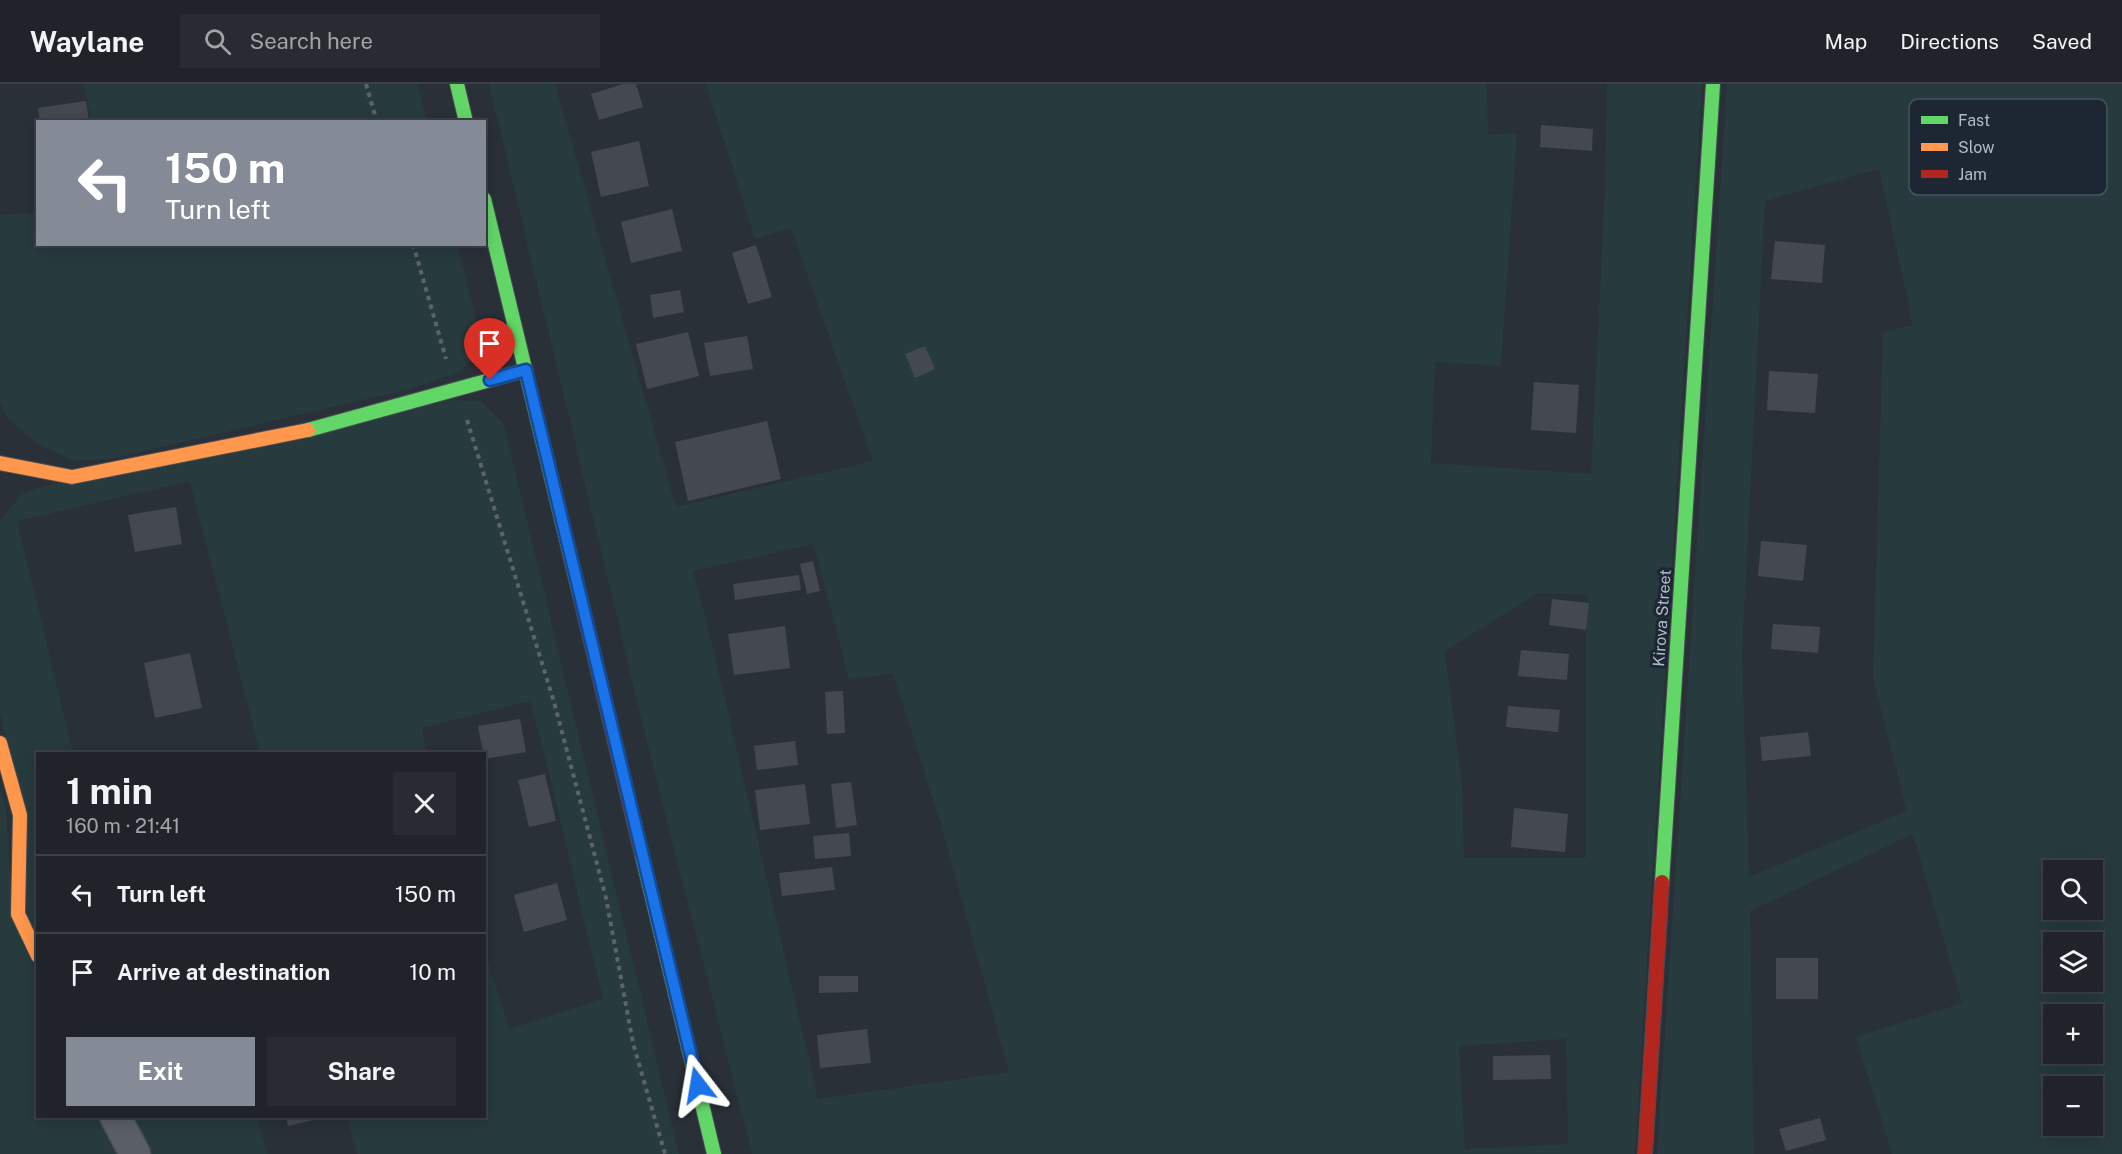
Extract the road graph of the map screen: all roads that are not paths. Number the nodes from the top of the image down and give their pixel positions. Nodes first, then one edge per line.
1 (457, 84) edge
2 (1713, 84) edge
3 (466, 120) edge
4 (486, 207) edge
5 (526, 370) junction
6 (0, 463) edge
7 (0, 743) edge
8 (36, 952) edge
9 (116, 1118) edge
10 (135, 1154) edge
11 (714, 1154) edge
12 (1645, 1154) edge

1 - 3 street
2 - 12 street, Kirova Street
4 - 5 street
5 - 6 street
5 - 11 street
7 - 8 street
9 - 10 street

